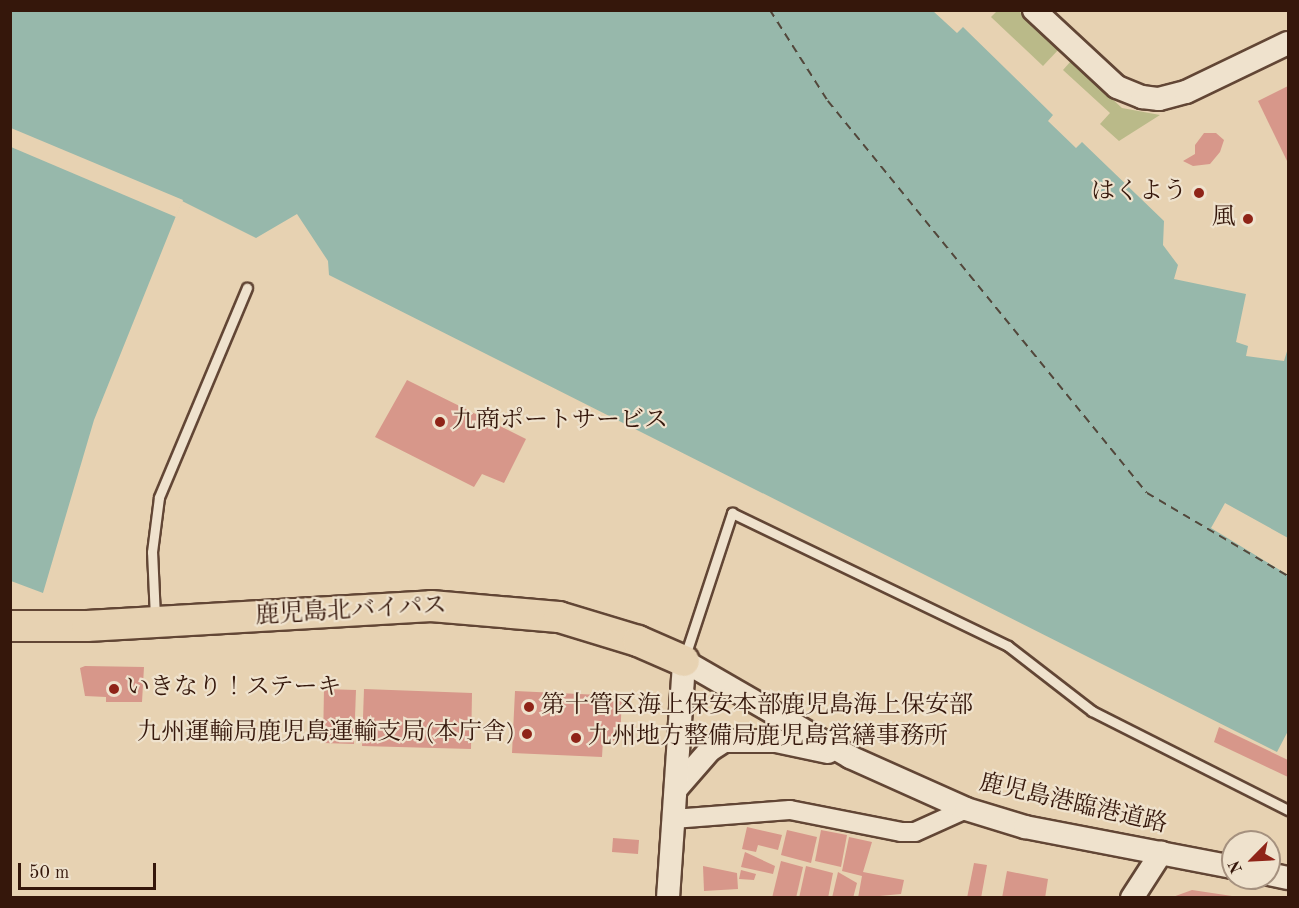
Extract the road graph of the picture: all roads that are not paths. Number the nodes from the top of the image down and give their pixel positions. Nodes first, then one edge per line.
1 (1035, 10) edge
2 (1288, 43) edge
3 (247, 288) dead end
4 (155, 623) junction
5 (10, 626) edge
6 (684, 661) junction
7 (850, 757) junction
8 (676, 789) junction
9 (966, 809) junction
10 (1288, 810) edge
11 (673, 819) junction
12 (1161, 853) junction
13 (1221, 865) edge
14 (668, 897) edge
15 (1132, 897) edge

1 - 2 street
3 - 4 lane
4 - 5 highway, 鹿児島北バイパス
4 - 6 highway, 鹿児島北バイパス
6 - 7 street, 鹿児島港臨港道路
6 - 8 street
6 - 10 lane
7 - 8 street
7 - 9 street, 鹿児島港臨港道路
8 - 11 street
9 - 11 street
9 - 12 street, 鹿児島港臨港道路
11 - 14 street
12 - 13 street, 鹿児島港臨港道路
12 - 15 street

